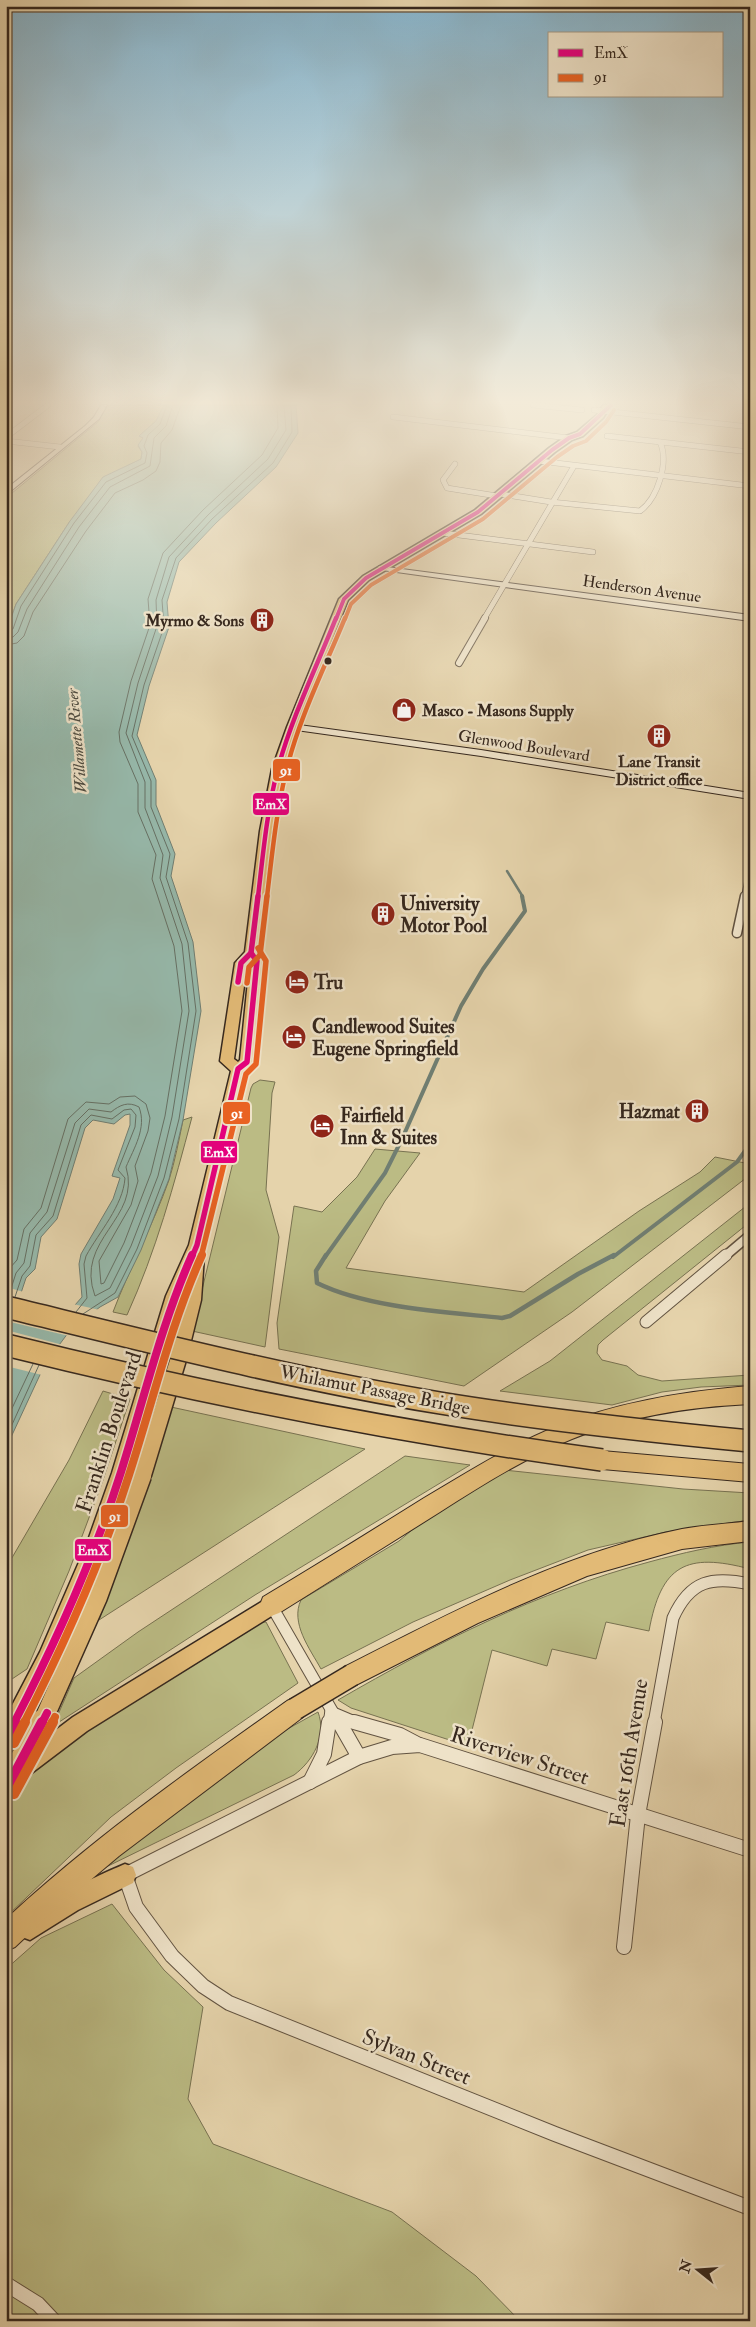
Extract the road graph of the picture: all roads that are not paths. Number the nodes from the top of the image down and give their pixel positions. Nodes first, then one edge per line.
1 (475, 514) edge
2 (544, 514) edge
3 (443, 533) junction
4 (527, 544) junction
5 (593, 552) dead end
6 (382, 568) junction
7 (504, 585) junction
8 (750, 618) edge
9 (459, 663) dead end
10 (292, 726) junction
11 (750, 796) edge
12 (750, 872) edge
13 (737, 933) dead end
14 (251, 953) junction
15 (238, 1069) junction
16 (750, 1235) edge
17 (197, 1246) junction
18 (6, 1307) edge
19 (646, 1322) dead end
20 (6, 1345) edge
21 (750, 1395) edge
22 (750, 1441) edge
23 (750, 1474) edge
24 (750, 1531) edge
25 (750, 1584) edge
26 (272, 1605) junction
27 (331, 1712) junction
28 (6, 1739) edge
29 (420, 1746) junction
30 (359, 1757) junction
31 (6, 1780) edge
32 (310, 1783) junction
33 (6, 1790) edge
34 (638, 1815) junction
35 (750, 1850) edge
36 (125, 1874) junction
37 (6, 1938) edge
38 (6, 1946) edge
39 (624, 1947) dead end
40 (750, 2208) edge
41 (6, 2284) edge
42 (54, 2321) edge

1 - 3 main road, Franklin Boulevard
2 - 4 street
3 - 4 street
3 - 6 main road, Franklin Boulevard
4 - 5 street
4 - 7 street
6 - 7 street, Henderson Avenue
6 - 10 main road, Franklin Boulevard
7 - 8 street, Henderson Avenue
7 - 9 street
10 - 11 street, Glenwood Boulevard
10 - 14 main road, Franklin Boulevard
12 - 13 street
14 - 15 main road, Franklin Boulevard
14 - 15 main road, Franklin Boulevard
15 - 17 main road, Franklin Boulevard
16 - 19 street
17 - 28 main road, Franklin Boulevard
17 - 33 main road, Franklin Boulevard, bridge
18 - 22 highway, Whilamut Passage Bridge, bridge
20 - 23 highway, Whilamut Passage Bridge, bridge
21 - 26 highway
24 - 37 highway, bridge
25 - 34 street, East 16th Avenue
26 - 27 street
26 - 31 main road
27 - 29 street, Riverview Street
27 - 30 street
27 - 32 street
29 - 30 street, Riverview Street
29 - 34 street, Riverview Street
30 - 32 street, Riverview Street
32 - 36 street, Riverview Street
34 - 35 street, Riverview Street
34 - 39 street, East 16th Avenue
36 - 38 main road
36 - 40 street, Sylvan Street
41 - 42 street

